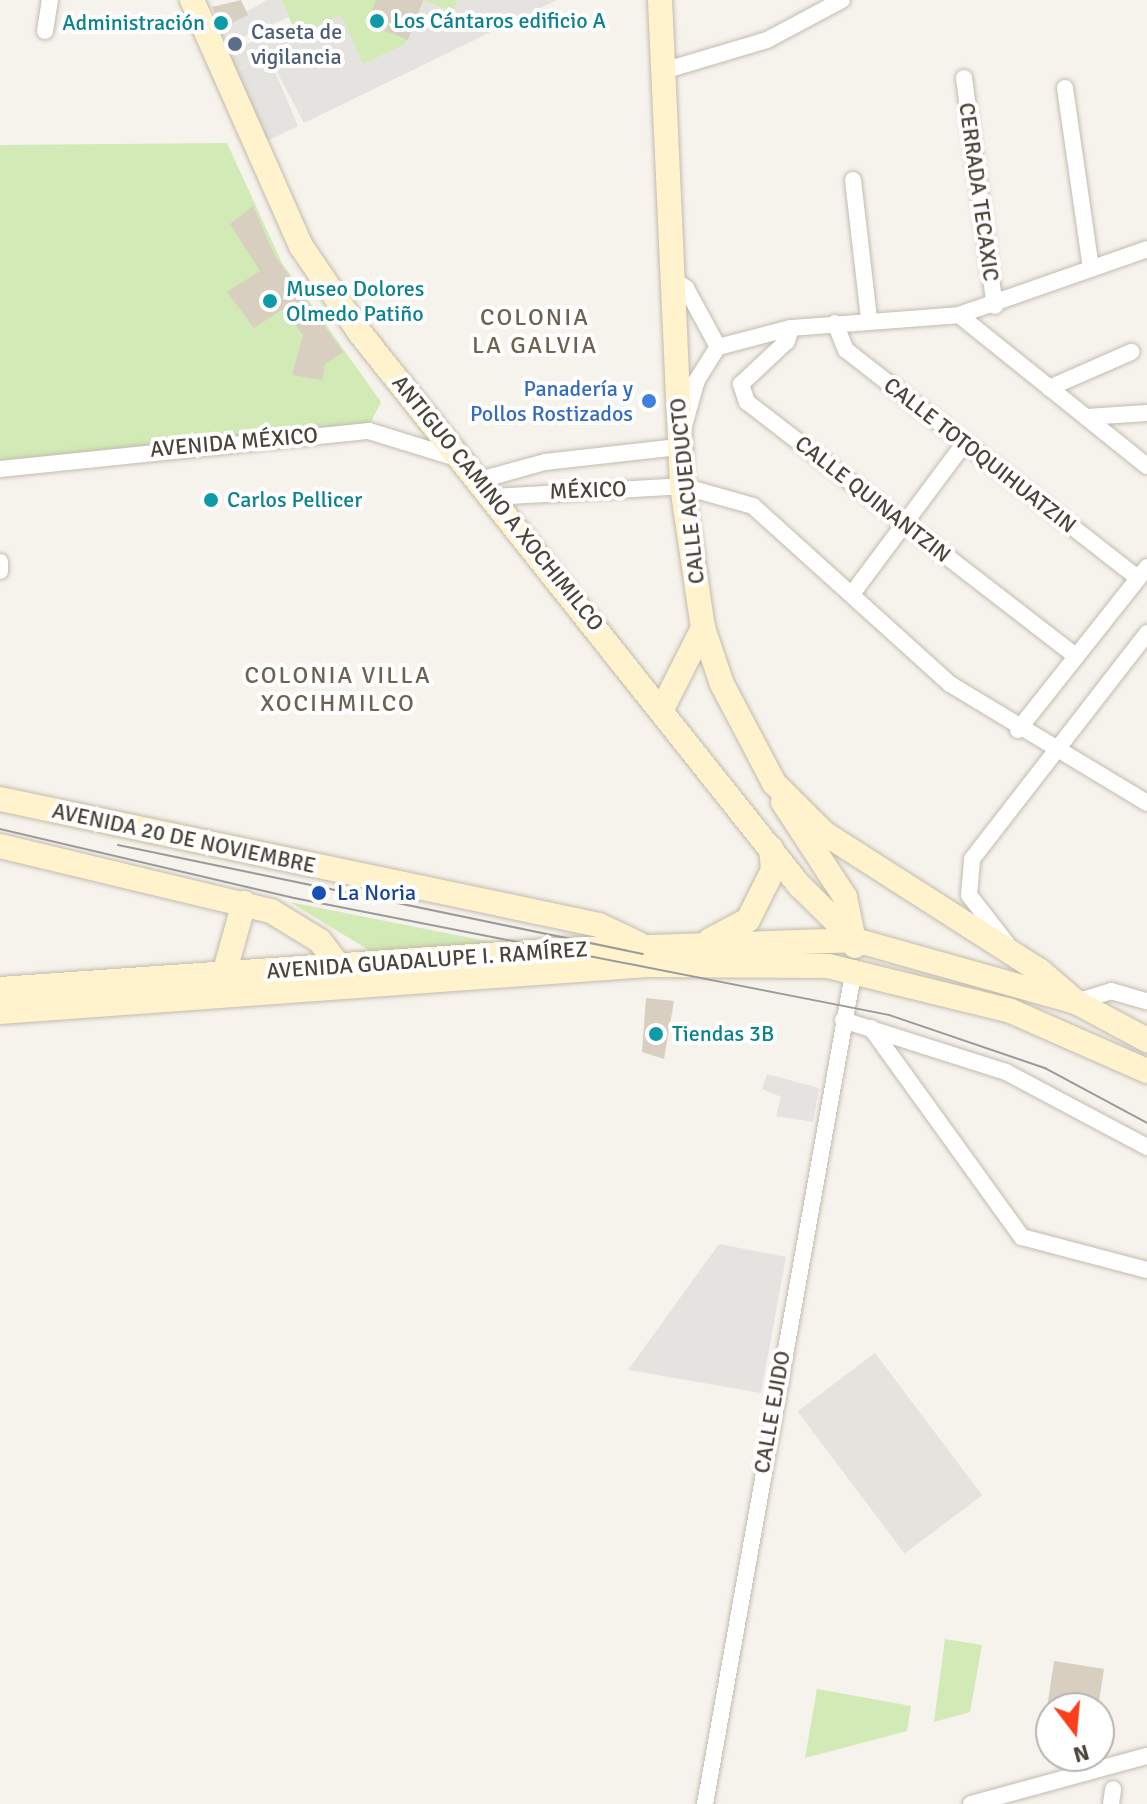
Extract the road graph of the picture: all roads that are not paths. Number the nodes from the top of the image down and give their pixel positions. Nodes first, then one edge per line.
1 (50, 0) edge
2 (192, 0) edge
3 (660, 0) edge
4 (842, 0) edge
5 (45, 31) dead end
6 (663, 71) junction
7 (964, 78) dead end
8 (1065, 88) dead end
9 (853, 180) dead end
10 (1147, 249) edge
11 (1091, 268) junction
12 (672, 279) junction
13 (995, 306) junction
14 (959, 315) junction
15 (869, 319) junction
16 (835, 323) junction
17 (791, 328) junction
18 (718, 347) junction
19 (1131, 352) dead end
20 (1049, 388) junction
21 (1147, 413) edge
22 (1086, 417) junction
23 (964, 444) junction
24 (678, 447) junction
25 (1147, 466) edge
26 (0, 469) edge
27 (480, 480) junction
28 (682, 486) junction
29 (902, 522) junction
30 (0, 562) edge
31 (0, 571) edge
32 (1142, 572) edge
33 (852, 594) junction
34 (703, 628) junction
35 (1147, 633) edge
36 (1076, 656) junction
37 (663, 707) junction
38 (1018, 730) junction
39 (1054, 752) junction
40 (774, 783) junction
41 (0, 799) edge
42 (1147, 803) edge
43 (0, 846) edge
44 (771, 848) junction
45 (244, 903) junction
46 (855, 940) junction
47 (700, 944) junction
48 (645, 947) junction
49 (1015, 953) junction
50 (854, 968) junction
51 (224, 974) junction
52 (346, 976) junction
53 (0, 989) edge
54 (1147, 1001) edge
55 (1076, 1002) junction
56 (0, 1012) edge
57 (843, 1020) junction
58 (871, 1028) junction
59 (1147, 1040) edge
60 (1147, 1071) edge
61 (1147, 1147) edge
62 (1147, 1270) edge
63 (1147, 1756) edge
64 (705, 1804) edge
65 (971, 1804) edge

1 - 5 street
2 - 27 main road, ANTIGUO CAMINO A XOCHIMILCO
3 - 6 main road, CALLE ACUEDUCTO
4 - 6 street
6 - 12 main road, CALLE ACUEDUCTO
7 - 13 street, CERRADA TECAXIC
8 - 11 street
9 - 15 street
10 - 11 street
11 - 13 street
12 - 18 street
12 - 24 main road, CALLE ACUEDUCTO
13 - 14 street
14 - 15 street
14 - 20 street
15 - 16 street
16 - 17 street
16 - 23 street, CALLE TOTOQUIHUATZIN
17 - 18 street
17 - 29 street, CALLE QUINANTZIN
18 - 24 street
19 - 20 street
20 - 22 street
21 - 22 street
22 - 25 street
23 - 29 street
23 - 32 street, CALLE TOTOQUIHUATZIN
24 - 27 street
24 - 28 main road, CALLE ACUEDUCTO
26 - 27 street, AVENIDA MÉXICO
27 - 28 street, MÉXICO
27 - 37 main road, ANTIGUO CAMINO A XOCHIMILCO
28 - 33 street, MÉXICO
28 - 34 main road, CALLE ACUEDUCTO
29 - 33 street
29 - 36 street, CALLE QUINANTZIN
30 - 31 street
32 - 36 street
33 - 38 street, MÉXICO
34 - 37 main road
34 - 40 main road, CALLE ACUEDUCTO
35 - 39 street
36 - 38 street
37 - 44 main road, ANTIGUO CAMINO A XOCHIMILCO
38 - 39 street, MÉXICO
39 - 42 street, MÉXICO
39 - 49 street
40 - 46 main road
40 - 49 main road, CALLE ACUEDUCTO
41 - 48 main road, AVENIDA 20 DE NOVIEMBRE
43 - 45 main road
44 - 46 main road, ANTIGUO CAMINO A XOCHIMILCO
44 - 47 main road
45 - 51 main road
45 - 52 main road
46 - 47 main road, AVENIDA GUADALUPE I. RAMÍREZ
46 - 50 main road
46 - 55 main road
47 - 48 main road, AVENIDA GUADALUPE I. RAMÍREZ
48 - 52 main road, AVENIDA GUADALUPE I. RAMÍREZ
49 - 55 main road, CALLE ACUEDUCTO
50 - 52 main road, AVENIDA GUADALUPE I. RAMÍREZ
50 - 57 street, CALLE EJIDO
50 - 60 main road, AVENIDA GUADALUPE I. RAMÍREZ
51 - 52 main road, AVENIDA GUADALUPE I. RAMÍREZ
51 - 53 main road, AVENIDA GUADALUPE I. RAMÍREZ
52 - 56 main road, AVENIDA GUADALUPE I. RAMÍREZ
54 - 55 street
55 - 59 main road
57 - 58 street
57 - 64 street, CALLE EJIDO
58 - 61 street
58 - 62 street
63 - 65 street

